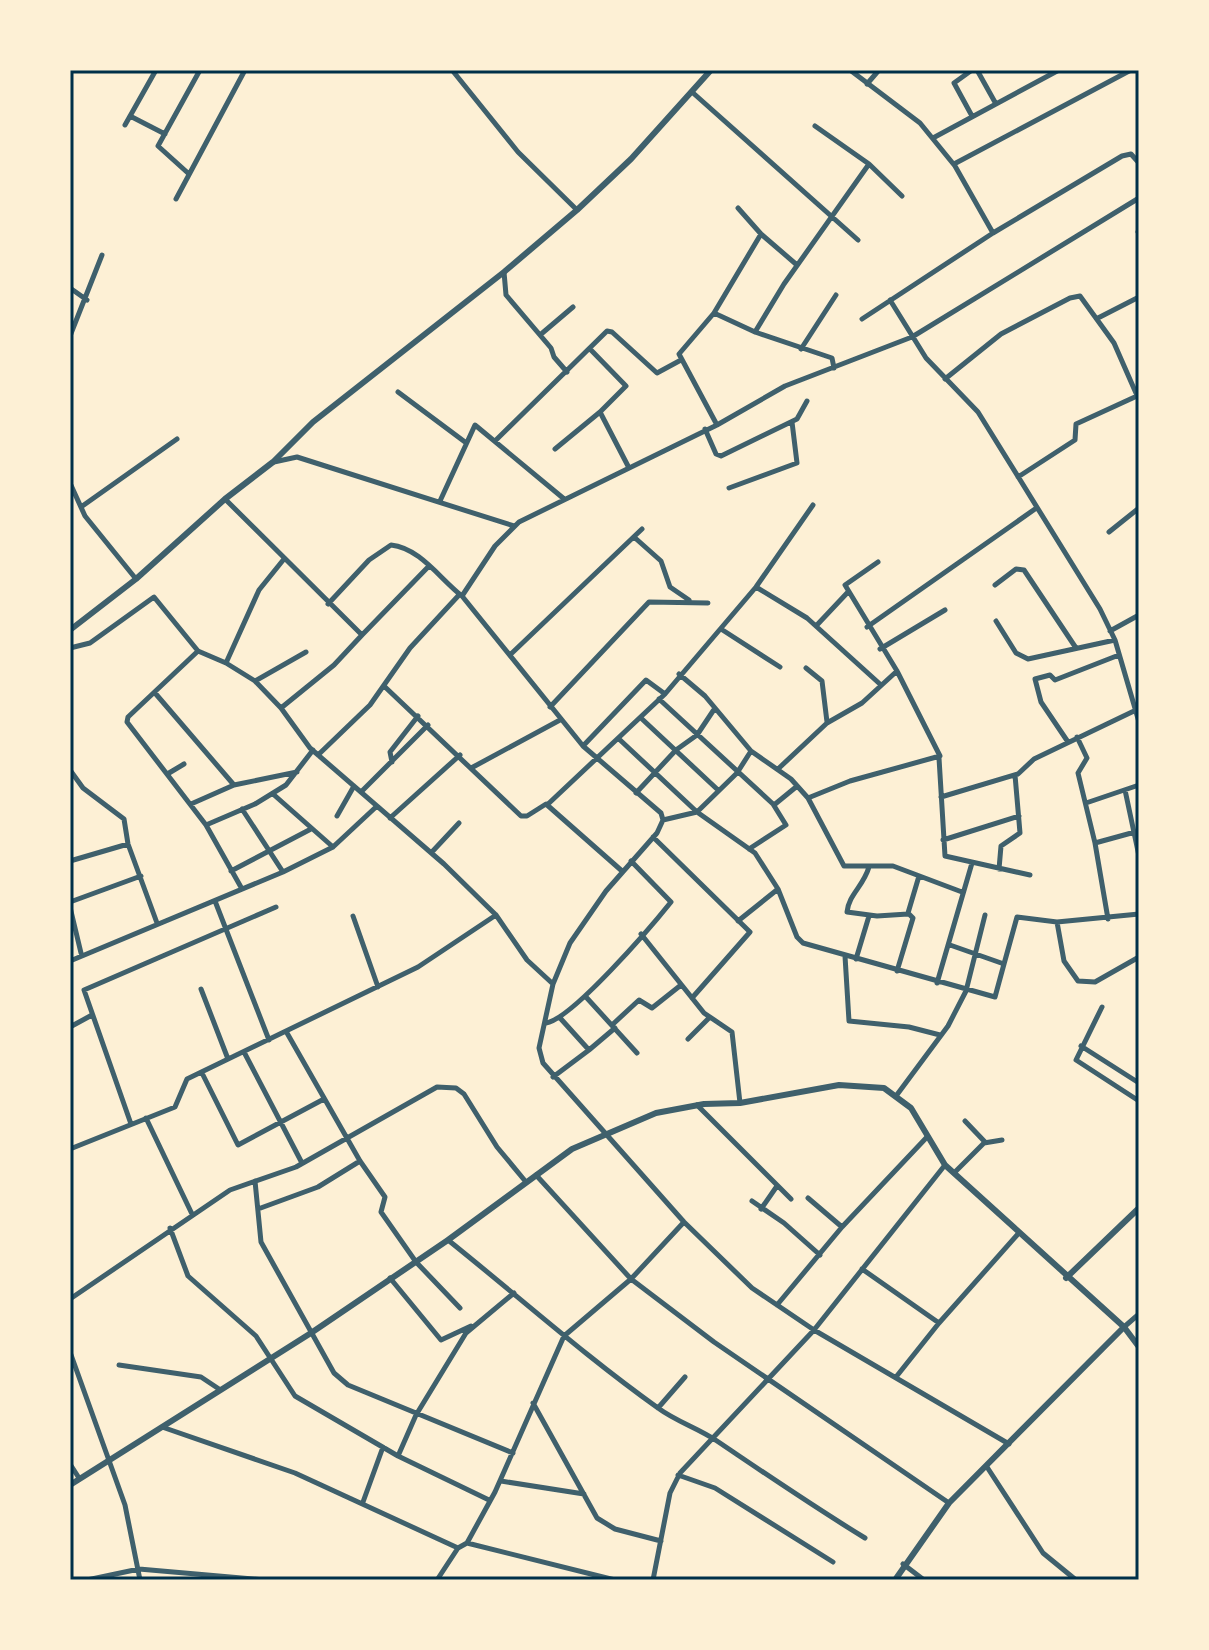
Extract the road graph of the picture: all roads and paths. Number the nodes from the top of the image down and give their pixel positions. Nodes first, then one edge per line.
1 (156, 70) edge
2 (200, 70) edge
3 (245, 70) edge
4 (452, 70) edge
5 (711, 70) edge
6 (850, 70) edge
7 (879, 70) edge
8 (974, 70) edge
9 (1036, 70) edge
10 (1059, 70) edge
11 (1131, 70) edge
12 (1041, 79) junction
13 (867, 84) junction
14 (692, 92) junction
15 (996, 104) junction
16 (130, 116) junction
17 (972, 116) junction
18 (125, 125) dead end
19 (815, 126) dead end
20 (165, 134) junction
21 (933, 138) junction
22 (1139, 163) edge
23 (869, 164) junction
24 (954, 164) junction
25 (189, 174) junction
26 (902, 196) dead end
27 (1139, 198) edge
28 (176, 199) dead end
29 (738, 208) dead end
30 (577, 210) junction
31 (831, 218) junction
32 (993, 233) junction
33 (761, 234) junction
34 (858, 240) dead end
35 (102, 255) dead end
36 (797, 265) junction
37 (504, 272) junction
38 (70, 288) edge
39 (836, 295) dead end
40 (1139, 297) edge
41 (87, 300) junction
42 (890, 300) junction
43 (573, 307) dead end
44 (714, 313) junction
45 (1098, 318) junction
46 (862, 319) dead end
47 (755, 332) junction
48 (540, 335) junction
49 (70, 336) edge
50 (912, 337) junction
51 (590, 349) junction
52 (801, 349) junction
53 (681, 360) junction
54 (834, 368) junction
55 (567, 372) junction
56 (945, 379) junction
57 (398, 392) dead end
58 (1138, 398) edge
59 (807, 401) dead end
60 (600, 412) junction
61 (792, 422) junction
62 (717, 425) junction
63 (705, 429) junction
64 (177, 439) dead end
65 (495, 441) junction
66 (465, 442) junction
67 (555, 449) dead end
68 (273, 462) junction
69 (628, 467) junction
70 (1018, 477) junction
71 (70, 483) edge
72 (729, 488) dead end
73 (563, 498) junction
74 (225, 499) junction
75 (440, 501) junction
76 (813, 505) dead end
77 (81, 507) junction
78 (1139, 508) edge
79 (1035, 509) junction
80 (514, 526) junction
81 (642, 529) dead end
82 (1109, 532) dead end
83 (634, 537) junction
84 (284, 559) junction
85 (878, 562) dead end
86 (429, 566) junction
87 (136, 579) junction
88 (995, 585) dead end
89 (756, 587) junction
90 (848, 592) junction
91 (461, 596) junction
92 (692, 602) junction
93 (708, 603) dead end
94 (328, 604) junction
95 (945, 610) dead end
96 (1139, 615) edge
97 (996, 621) dead end
98 (816, 626) junction
99 (867, 627) junction
100 (721, 629) junction
101 (70, 630) edge
102 (1110, 631) junction
103 (362, 635) junction
104 (1115, 640) junction
105 (70, 648) edge
106 (1076, 648) junction
107 (880, 649) junction
108 (198, 651) junction
109 (306, 652) dead end
110 (512, 653) junction
111 (1119, 655) junction
112 (226, 663) junction
113 (780, 667) dead end
114 (806, 668) dead end
115 (897, 671) junction
116 (679, 674) junction
117 (255, 681) junction
118 (881, 685) junction
119 (384, 686) junction
120 (155, 693) junction
121 (665, 694) junction
122 (659, 699) junction
123 (550, 707) junction
124 (281, 708) junction
125 (715, 708) junction
126 (418, 716) junction
127 (1137, 716) edge
128 (642, 719) junction
129 (560, 720) junction
130 (827, 723) junction
131 (429, 725) junction
132 (697, 735) junction
133 (1077, 737) junction
134 (619, 739) junction
135 (1068, 742) junction
136 (583, 746) junction
137 (676, 750) junction
138 (751, 751) junction
139 (315, 752) junction
140 (460, 755) junction
141 (939, 758) junction
142 (598, 761) junction
143 (392, 762) junction
144 (184, 764) dead end
145 (473, 767) junction
146 (778, 769) junction
147 (70, 770) edge
148 (297, 772) junction
149 (655, 772) junction
150 (169, 773) junction
151 (737, 773) junction
152 (1015, 775) junction
153 (234, 785) junction
154 (1139, 785) edge
155 (354, 786) junction
156 (796, 787) junction
157 (718, 790) junction
158 (1125, 790) junction
159 (361, 792) junction
160 (636, 793) junction
161 (273, 794) junction
162 (941, 797) junction
163 (808, 798) junction
164 (1086, 803) junction
165 (191, 804) junction
166 (773, 804) junction
167 (547, 805) junction
168 (377, 806) junction
169 (242, 809) junction
170 (697, 812) junction
171 (337, 816) dead end
172 (1019, 816) junction
173 (390, 818) junction
174 (663, 820) junction
175 (459, 823) dead end
176 (206, 825) junction
177 (311, 829) junction
178 (1135, 832) junction
179 (653, 837) junction
180 (943, 840) junction
181 (1095, 843) junction
182 (128, 844) junction
183 (333, 847) junction
184 (749, 849) junction
185 (271, 853) junction
186 (431, 853) junction
187 (1139, 856) edge
188 (70, 861) edge
189 (631, 861) junction
190 (972, 863) junction
191 (869, 866) junction
192 (999, 869) junction
193 (231, 871) junction
194 (622, 871) junction
195 (283, 872) junction
196 (1030, 875) dead end
197 (141, 876) junction
198 (919, 876) junction
199 (242, 889) junction
200 (778, 889) junction
201 (962, 892) junction
202 (215, 901) junction
203 (70, 905) edge
204 (276, 907) dead end
205 (908, 914) junction
206 (1139, 914) edge
207 (496, 915) junction
208 (985, 915) dead end
209 (353, 916) dead end
210 (869, 916) junction
211 (1108, 919) junction
212 (738, 921) junction
213 (1057, 922) junction
214 (157, 923) junction
215 (225, 927) junction
216 (641, 934) junction
217 (950, 945) junction
218 (81, 953) junction
219 (977, 954) junction
220 (845, 956) junction
221 (1139, 957) edge
222 (856, 959) junction
223 (70, 961) edge
224 (1004, 964) junction
225 (897, 971) junction
226 (937, 983) junction
227 (553, 984) junction
228 (681, 985) junction
229 (379, 987) junction
230 (201, 989) dead end
231 (966, 991) junction
232 (586, 997) junction
233 (692, 998) junction
234 (1102, 1007) dead end
235 (92, 1015) junction
236 (709, 1018) junction
237 (561, 1019) junction
238 (546, 1023) junction
239 (70, 1027) edge
240 (613, 1027) junction
241 (287, 1033) junction
242 (940, 1035) junction
243 (688, 1039) dead end
244 (269, 1040) junction
245 (1081, 1046) junction
246 (589, 1050) junction
247 (244, 1052) junction
248 (637, 1053) dead end
249 (228, 1059) junction
250 (202, 1073) junction
251 (553, 1077) junction
252 (1139, 1084) edge
253 (896, 1096) junction
254 (1131, 1096) junction
255 (324, 1099) junction
256 (1139, 1101) edge
257 (740, 1103) junction
258 (697, 1105) junction
259 (146, 1118) junction
260 (965, 1121) dead end
261 (131, 1124) junction
262 (279, 1124) junction
263 (605, 1135) junction
264 (927, 1137) junction
265 (347, 1138) junction
266 (1002, 1140) dead end
267 (985, 1142) junction
268 (70, 1149) edge
269 (360, 1161) junction
270 (302, 1163) junction
271 (945, 1165) junction
272 (954, 1173) junction
273 (535, 1175) junction
274 (255, 1181) junction
275 (526, 1182) junction
276 (777, 1186) junction
277 (808, 1198) dead end
278 (791, 1199) dead end
279 (752, 1201) dead end
280 (1139, 1208) edge
281 (258, 1209) junction
282 (761, 1209) junction
283 (192, 1214) junction
284 (684, 1222) junction
285 (842, 1227) junction
286 (170, 1228) junction
287 (1018, 1234) junction
288 (448, 1240) junction
289 (820, 1255) junction
290 (416, 1262) junction
291 (862, 1269) junction
292 (390, 1278) junction
293 (1066, 1278) junction
294 (631, 1279) junction
295 (514, 1293) junction
296 (70, 1299) edge
297 (777, 1305) junction
298 (460, 1308) dead end
299 (1139, 1314) edge
300 (939, 1323) junction
301 (471, 1326) junction
302 (1124, 1327) junction
303 (814, 1330) junction
304 (311, 1333) junction
305 (564, 1336) junction
306 (1139, 1347) edge
307 (70, 1352) edge
308 (269, 1357) junction
309 (119, 1365) dead end
310 (685, 1377) dead end
311 (896, 1377) junction
312 (767, 1378) junction
313 (219, 1389) junction
314 (533, 1403) junction
315 (658, 1408) junction
316 (416, 1415) junction
317 (161, 1427) junction
318 (714, 1439) junction
319 (1010, 1444) junction
320 (383, 1447) junction
321 (513, 1453) junction
322 (398, 1456) junction
323 (111, 1460) junction
324 (70, 1464) edge
325 (987, 1467) junction
326 (678, 1475) junction
327 (79, 1478) junction
328 (501, 1481) junction
329 (70, 1485) edge
330 (584, 1494) junction
331 (489, 1500) junction
332 (363, 1502) junction
333 (949, 1503) junction
334 (865, 1538) dead end
335 (661, 1541) junction
336 (467, 1543) junction
337 (458, 1548) junction
338 (833, 1562) dead end
339 (903, 1564) junction
340 (139, 1569) junction
341 (87, 1580) edge
342 (140, 1580) edge
343 (264, 1580) edge
344 (437, 1580) edge
345 (615, 1580) edge
346 (653, 1580) edge
347 (895, 1580) edge
348 (924, 1580) edge
349 (1076, 1580) edge

1 - 16 street
2 - 20 street
3 - 25 street
4 - 30 street
5 - 14 street
6 - 13 street
7 - 13 street
8 - 15 street
8 - 17 street
9 - 12 street
10 - 12 street
11 - 24 street
12 - 15 street
13 - 21 street
14 - 30 street
14 - 31 street
15 - 17 street
16 - 18 street
16 - 20 street
17 - 21 street
19 - 23 street
20 - 25 street
21 - 24 street
22 - 32 street
23 - 26 street
23 - 31 street
24 - 32 street
25 - 28 street
27 - 50 street
29 - 33 street
30 - 37 street
31 - 34 street
31 - 36 street
32 - 42 street
33 - 36 street
33 - 44 street
35 - 41 street
36 - 47 street
37 - 48 street
37 - 68 street
38 - 41 street
39 - 52 street
40 - 45 street
41 - 49 street
42 - 46 street
42 - 50 street
43 - 48 street
44 - 47 street
44 - 53 street
45 - 56 street
45 - 58 street
47 - 52 street
48 - 55 street
50 - 54 street
50 - 56 street
51 - 53 street
51 - 55 street
51 - 60 street
52 - 54 street
53 - 62 street
54 - 62 street
55 - 65 street
56 - 70 street
57 - 66 street
58 - 70 street
59 - 61 street
60 - 67 street
60 - 69 street
61 - 63 street
61 - 72 street
62 - 63 street
63 - 69 street
64 - 77 street
65 - 66 street
65 - 73 street
66 - 75 street
68 - 74 street
68 - 75 street
69 - 73 street
70 - 79 street
71 - 77 street
73 - 80 street
74 - 84 street
74 - 87 street
75 - 80 street
76 - 89 street
77 - 87 street
78 - 82 street
79 - 99 street
79 - 102 street
80 - 91 street
81 - 83 street
83 - 92 street
83 - 110 street
84 - 94 street
84 - 112 street
85 - 90 street
86 - 91 street
86 - 94 street
86 - 103 street
87 - 101 street
88 - 106 street
89 - 98 street
89 - 100 street
90 - 98 street
90 - 99 street
91 - 110 street
91 - 119 street
92 - 93 street
92 - 123 street
94 - 103 street
95 - 107 street
96 - 102 street
97 - 106 street
98 - 118 street
99 - 107 street
100 - 113 street
100 - 116 street
102 - 104 street
103 - 124 street
104 - 106 street
104 - 111 street
105 - 108 street
107 - 115 street
108 - 112 street
108 - 120 street
109 - 117 street
110 - 123 street
111 - 127 street
111 - 135 street
112 - 117 street
114 - 130 street
115 - 118 street
115 - 141 street
116 - 121 street
116 - 125 street
117 - 124 street
118 - 130 street
119 - 126 street
119 - 139 street
120 - 150 street
120 - 153 street
121 - 122 street
121 - 136 street
122 - 128 street
122 - 132 street
123 - 129 street
124 - 139 street
125 - 132 street
125 - 138 street
126 - 131 street
126 - 143 street
127 - 133 street
128 - 134 street
128 - 137 street
129 - 136 street
129 - 145 street
130 - 146 street
131 - 140 street
131 - 143 street
132 - 137 street
132 - 151 street
133 - 135 street
133 - 164 street
134 - 142 street
134 - 149 street
135 - 152 street
136 - 142 street
137 - 149 street
137 - 157 street
138 - 146 street
138 - 151 street
139 - 148 street
139 - 155 street
140 - 145 street
140 - 173 street
141 - 162 street
141 - 163 street
142 - 160 street
142 - 167 street
143 - 159 street
144 - 150 street
145 - 167 street
146 - 156 street
147 - 182 street
148 - 153 street
148 - 161 street
149 - 160 street
149 - 170 street
150 - 165 street
151 - 157 street
151 - 166 street
152 - 162 street
152 - 172 street
153 - 165 street
154 - 158 street
155 - 159 street
155 - 171 street
156 - 163 street
156 - 166 street
157 - 170 street
158 - 164 street
158 - 178 street
159 - 168 street
160 - 174 street
161 - 169 street
161 - 177 street
162 - 180 street
163 - 191 street
164 - 181 street
165 - 176 street
166 - 184 street
167 - 194 street
168 - 173 street
168 - 183 street
169 - 176 street
169 - 185 street
170 - 174 street
170 - 184 street
172 - 180 street
172 - 192 street
173 - 186 street
174 - 179 street
175 - 186 street
176 - 193 street
177 - 183 street
177 - 185 street
178 - 181 street
178 - 187 street
179 - 189 street
179 - 212 street
180 - 190 street
181 - 211 street
182 - 188 street
182 - 197 street
183 - 195 street
184 - 200 street
185 - 193 street
185 - 195 street
186 - 207 street
189 - 194 street
189 - 216 street
190 - 192 street
190 - 201 street
191 - 198 street
191 - 210 street
192 - 196 street
193 - 199 street
194 - 227 street
195 - 199 street
197 - 203 street
197 - 214 street
198 - 201 street
198 - 205 street
199 - 202 street
200 - 212 street
200 - 220 street
201 - 217 street
202 - 214 street
202 - 215 street
203 - 218 street
204 - 215 street
205 - 210 street
205 - 225 street
206 - 211 street
207 - 227 street
207 - 229 street
208 - 219 street
209 - 229 street
210 - 222 street
211 - 213 street
212 - 233 street
213 - 221 street
213 - 224 street
214 - 218 street
215 - 235 street
215 - 244 street
216 - 228 street
216 - 232 street
217 - 219 street
217 - 226 street
218 - 223 street
219 - 224 street
219 - 231 street
220 - 222 street
220 - 242 street
222 - 225 street
224 - 231 street
225 - 226 street
226 - 231 street
227 - 238 street
228 - 233 street
228 - 240 street
229 - 241 street
230 - 249 street
231 - 242 street
232 - 237 street
232 - 240 street
233 - 236 street
234 - 245 street
235 - 239 street
235 - 261 street
236 - 243 street
236 - 257 street
237 - 238 street
237 - 246 street
238 - 251 street
240 - 246 street
240 - 248 street
241 - 244 street
241 - 255 street
242 - 253 street
244 - 247 street
245 - 252 street
245 - 254 street
246 - 251 street
247 - 249 street
247 - 262 street
249 - 250 street
250 - 259 street
250 - 262 street
251 - 263 street
252 - 254 street
253 - 257 street
253 - 264 street
254 - 256 street
255 - 262 street
255 - 265 street
257 - 258 street
258 - 263 street
258 - 276 street
259 - 261 street
259 - 283 street
260 - 267 street
261 - 268 street
262 - 270 street
263 - 273 street
263 - 284 street
264 - 271 street
264 - 285 street
265 - 269 street
265 - 270 street
265 - 275 street
266 - 267 street
267 - 272 street
269 - 281 street
269 - 290 street
270 - 274 street
271 - 272 street
271 - 291 street
272 - 287 street
273 - 275 street
273 - 294 street
274 - 281 street
274 - 283 street
275 - 288 street
276 - 278 street
276 - 282 street
277 - 285 street
279 - 282 street
280 - 293 street
281 - 304 street
282 - 289 street
283 - 286 street
284 - 294 street
284 - 297 street
285 - 289 street
286 - 296 street
286 - 308 street
287 - 293 street
287 - 300 street
288 - 290 street
288 - 295 street
289 - 297 street
290 - 292 street
290 - 298 street
291 - 300 street
291 - 303 street
292 - 301 street
292 - 304 street
293 - 302 street
294 - 305 street
294 - 312 street
295 - 301 street
295 - 305 street
297 - 303 street
299 - 302 street
300 - 311 street
301 - 316 street
302 - 306 street
302 - 319 street
303 - 311 street
303 - 312 street
304 - 308 street
304 - 316 street
305 - 314 street
305 - 315 street
307 - 323 street
308 - 313 street
308 - 320 street
309 - 313 street
310 - 315 street
311 - 319 street
312 - 318 street
312 - 333 street
313 - 317 street
314 - 321 street
314 - 330 street
315 - 318 street
316 - 321 street
316 - 322 street
317 - 323 street
317 - 332 street
318 - 326 street
318 - 334 street
319 - 325 street
320 - 322 street
320 - 332 street
321 - 328 street
322 - 331 street
323 - 327 street
323 - 340 street
324 - 327 street
325 - 333 street
325 - 349 street
326 - 335 street
326 - 338 street
327 - 329 street
328 - 330 street
328 - 331 street
330 - 335 street
331 - 336 street
332 - 337 street
333 - 339 street
335 - 346 street
336 - 337 street
336 - 345 street
337 - 344 street
339 - 347 street
339 - 348 street
340 - 341 street
340 - 342 street
340 - 343 street

